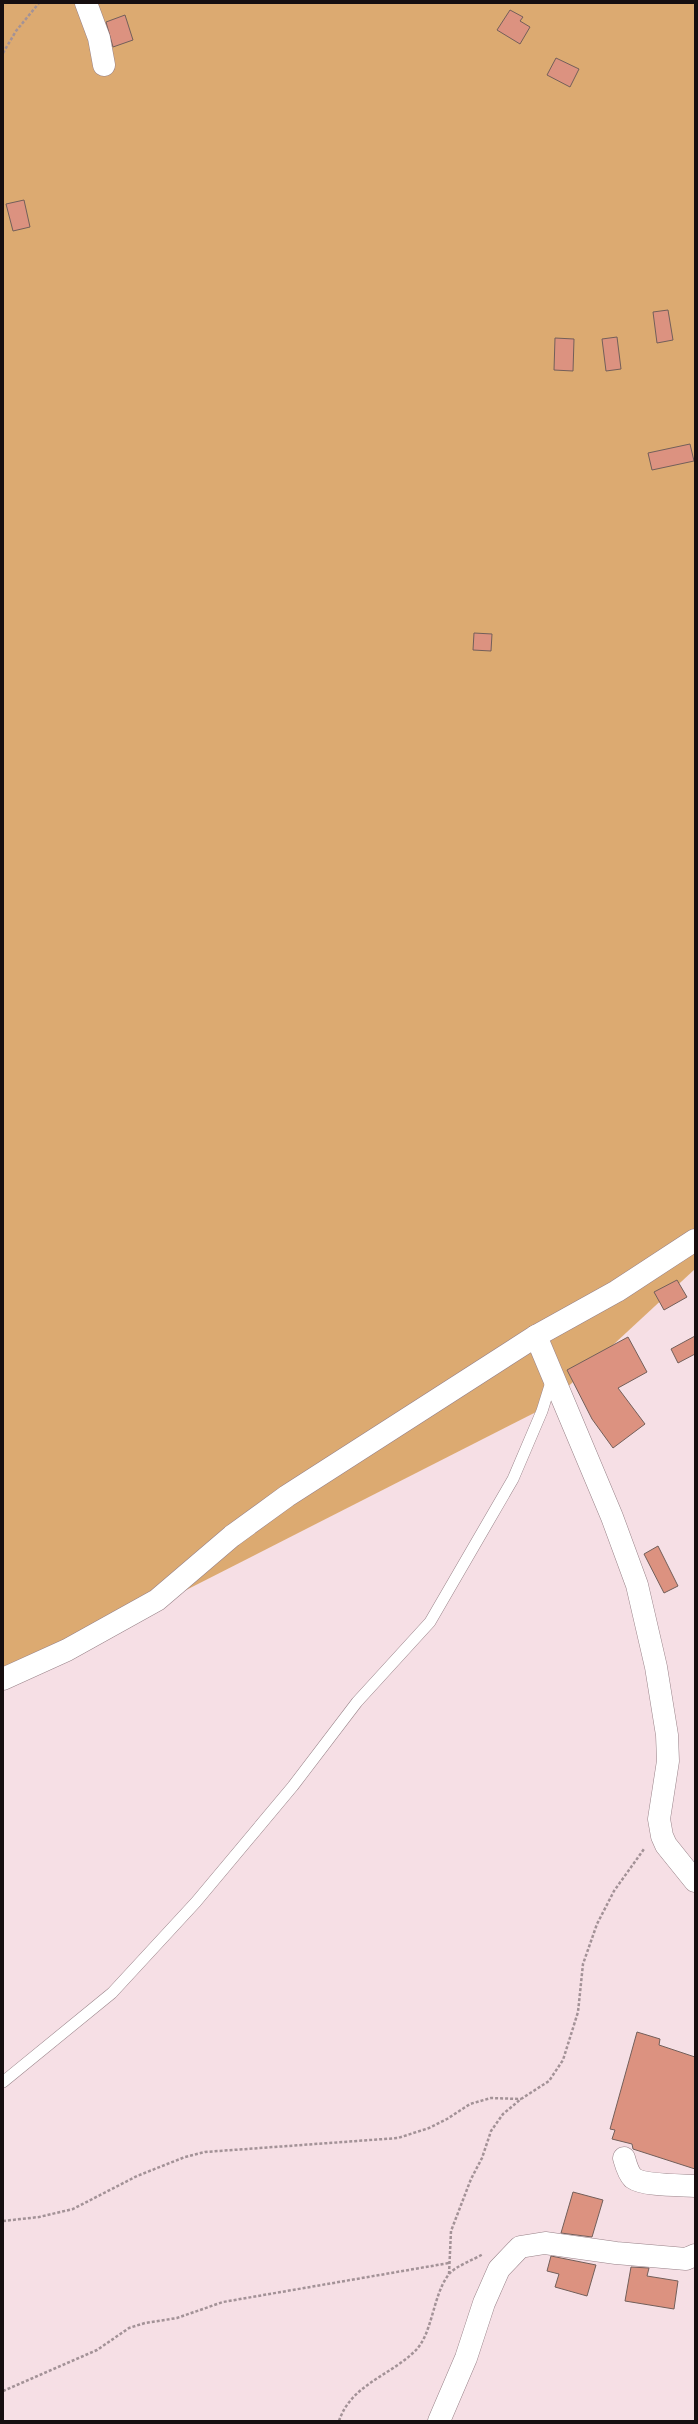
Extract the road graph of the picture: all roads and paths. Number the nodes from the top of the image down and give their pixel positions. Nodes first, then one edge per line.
1 (39, 3) edge
2 (86, 3) edge
3 (3, 53) edge
4 (104, 65) dead end
5 (695, 1240) edge
6 (536, 1336) junction
7 (552, 1377) junction
8 (3, 1679) edge
9 (660, 1825) junction
10 (695, 1880) edge
11 (3, 2082) edge
12 (521, 2099) junction
13 (624, 2158) dead end
14 (695, 2186) edge
15 (3, 2221) edge
16 (484, 2254) dead end
17 (695, 2255) edge
18 (449, 2263) junction
19 (449, 2274) junction
20 (3, 2391) edge
21 (339, 2421) edge
22 (439, 2421) edge

1 - 3 path
2 - 4 street
5 - 6 street
6 - 7 street
6 - 8 street
7 - 9 street
7 - 11 lane
9 - 10 street
9 - 12 path
12 - 15 path
12 - 18 path
13 - 14 street
16 - 19 path
17 - 22 street
18 - 19 path
18 - 20 path
19 - 21 path

